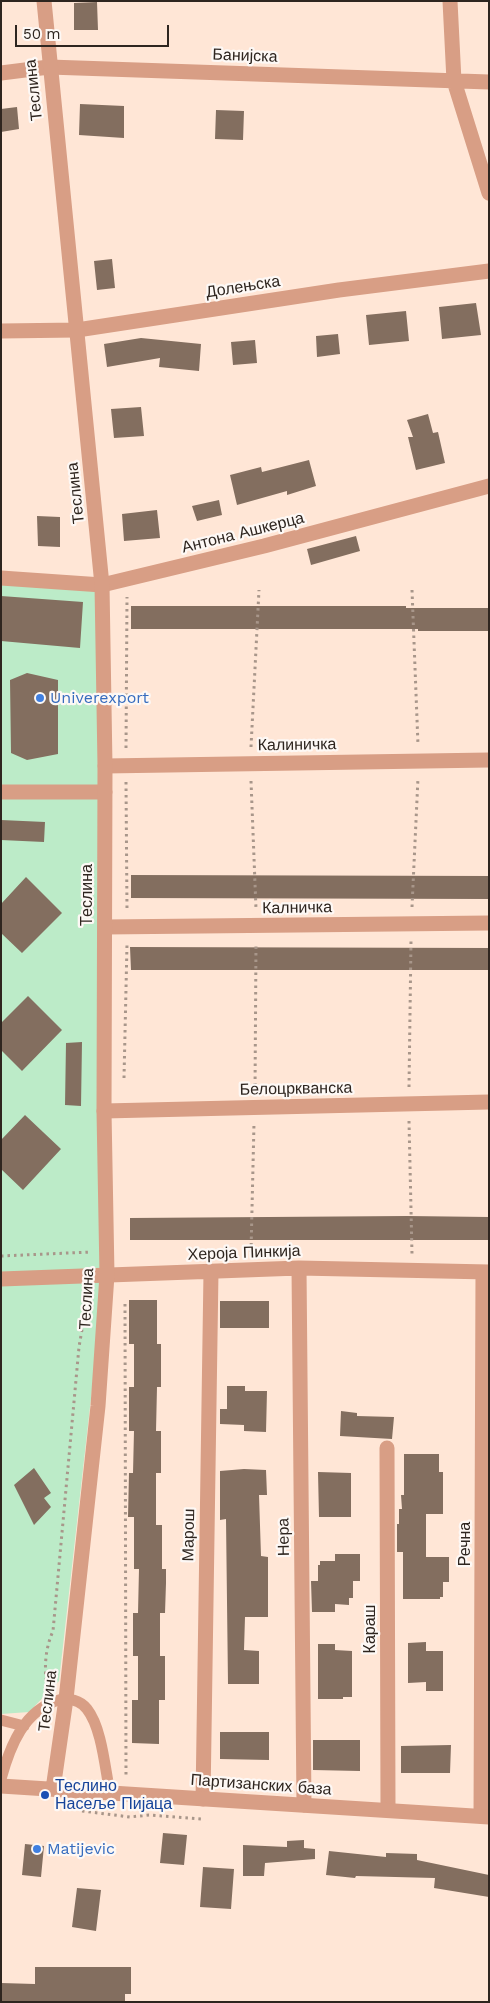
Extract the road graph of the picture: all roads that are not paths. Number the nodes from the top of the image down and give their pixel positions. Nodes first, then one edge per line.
1 (44, 1) edge
2 (450, 1) edge
3 (50, 67) junction
4 (1, 73) edge
5 (454, 81) junction
6 (489, 82) edge
7 (489, 193) edge
8 (489, 271) edge
9 (77, 330) junction
10 (1, 331) edge
11 (489, 486) edge
12 (1, 578) edge
13 (102, 585) junction
14 (489, 760) edge
15 (105, 766) junction
16 (1, 792) edge
17 (105, 792) junction
18 (489, 923) edge
19 (105, 928) junction
20 (489, 1102) edge
21 (104, 1111) junction
22 (299, 1268) junction
23 (211, 1272) junction
24 (486, 1272) edge
25 (107, 1275) junction
26 (1, 1279) edge
27 (387, 1448) dead end
28 (66, 1698) junction
29 (1, 1720) edge
30 (24, 1726) junction
31 (1, 1779) edge
32 (1, 1786) edge
33 (53, 1789) junction
34 (110, 1793) junction
35 (203, 1799) junction
36 (304, 1805) junction
37 (388, 1810) junction
38 (485, 1817) edge

1 - 3 street, Теслина
2 - 5 street
3 - 4 street, Банијска
3 - 5 street, Банијска
3 - 9 street, Теслина
5 - 6 street, Банијска
5 - 7 street
8 - 9 street, Долењска
9 - 10 street, Долењска
9 - 13 street, Теслина
11 - 13 street, Антона Ашкерца
12 - 13 street, Антона Ашкерца
13 - 15 street, Теслина
14 - 15 street, Калиничка
15 - 17 street, Теслина
16 - 17 street
17 - 19 street, Теслина
18 - 19 street, Калничка
19 - 21 street, Теслина
20 - 21 street, Белоцркванска
21 - 25 street, Теслина
22 - 23 street, Хероја Пинкија
22 - 24 street, Хероја Пинкија
22 - 36 street, Нера
23 - 25 street, Хероја Пинкија
23 - 35 street, Марош
24 - 38 street, Речна
25 - 26 street, Хероја Пинкија
25 - 28 street, Теслина
27 - 37 street, Караш
28 - 30 lane
28 - 33 street, Теслина
28 - 34 lane
29 - 30 lane
30 - 31 lane
32 - 33 street, Партизанских база
33 - 34 street, Партизанских база
34 - 35 street, Партизанских база
35 - 36 street, Партизанских база
36 - 37 street, Партизанских база
37 - 38 street, Партизанских база

